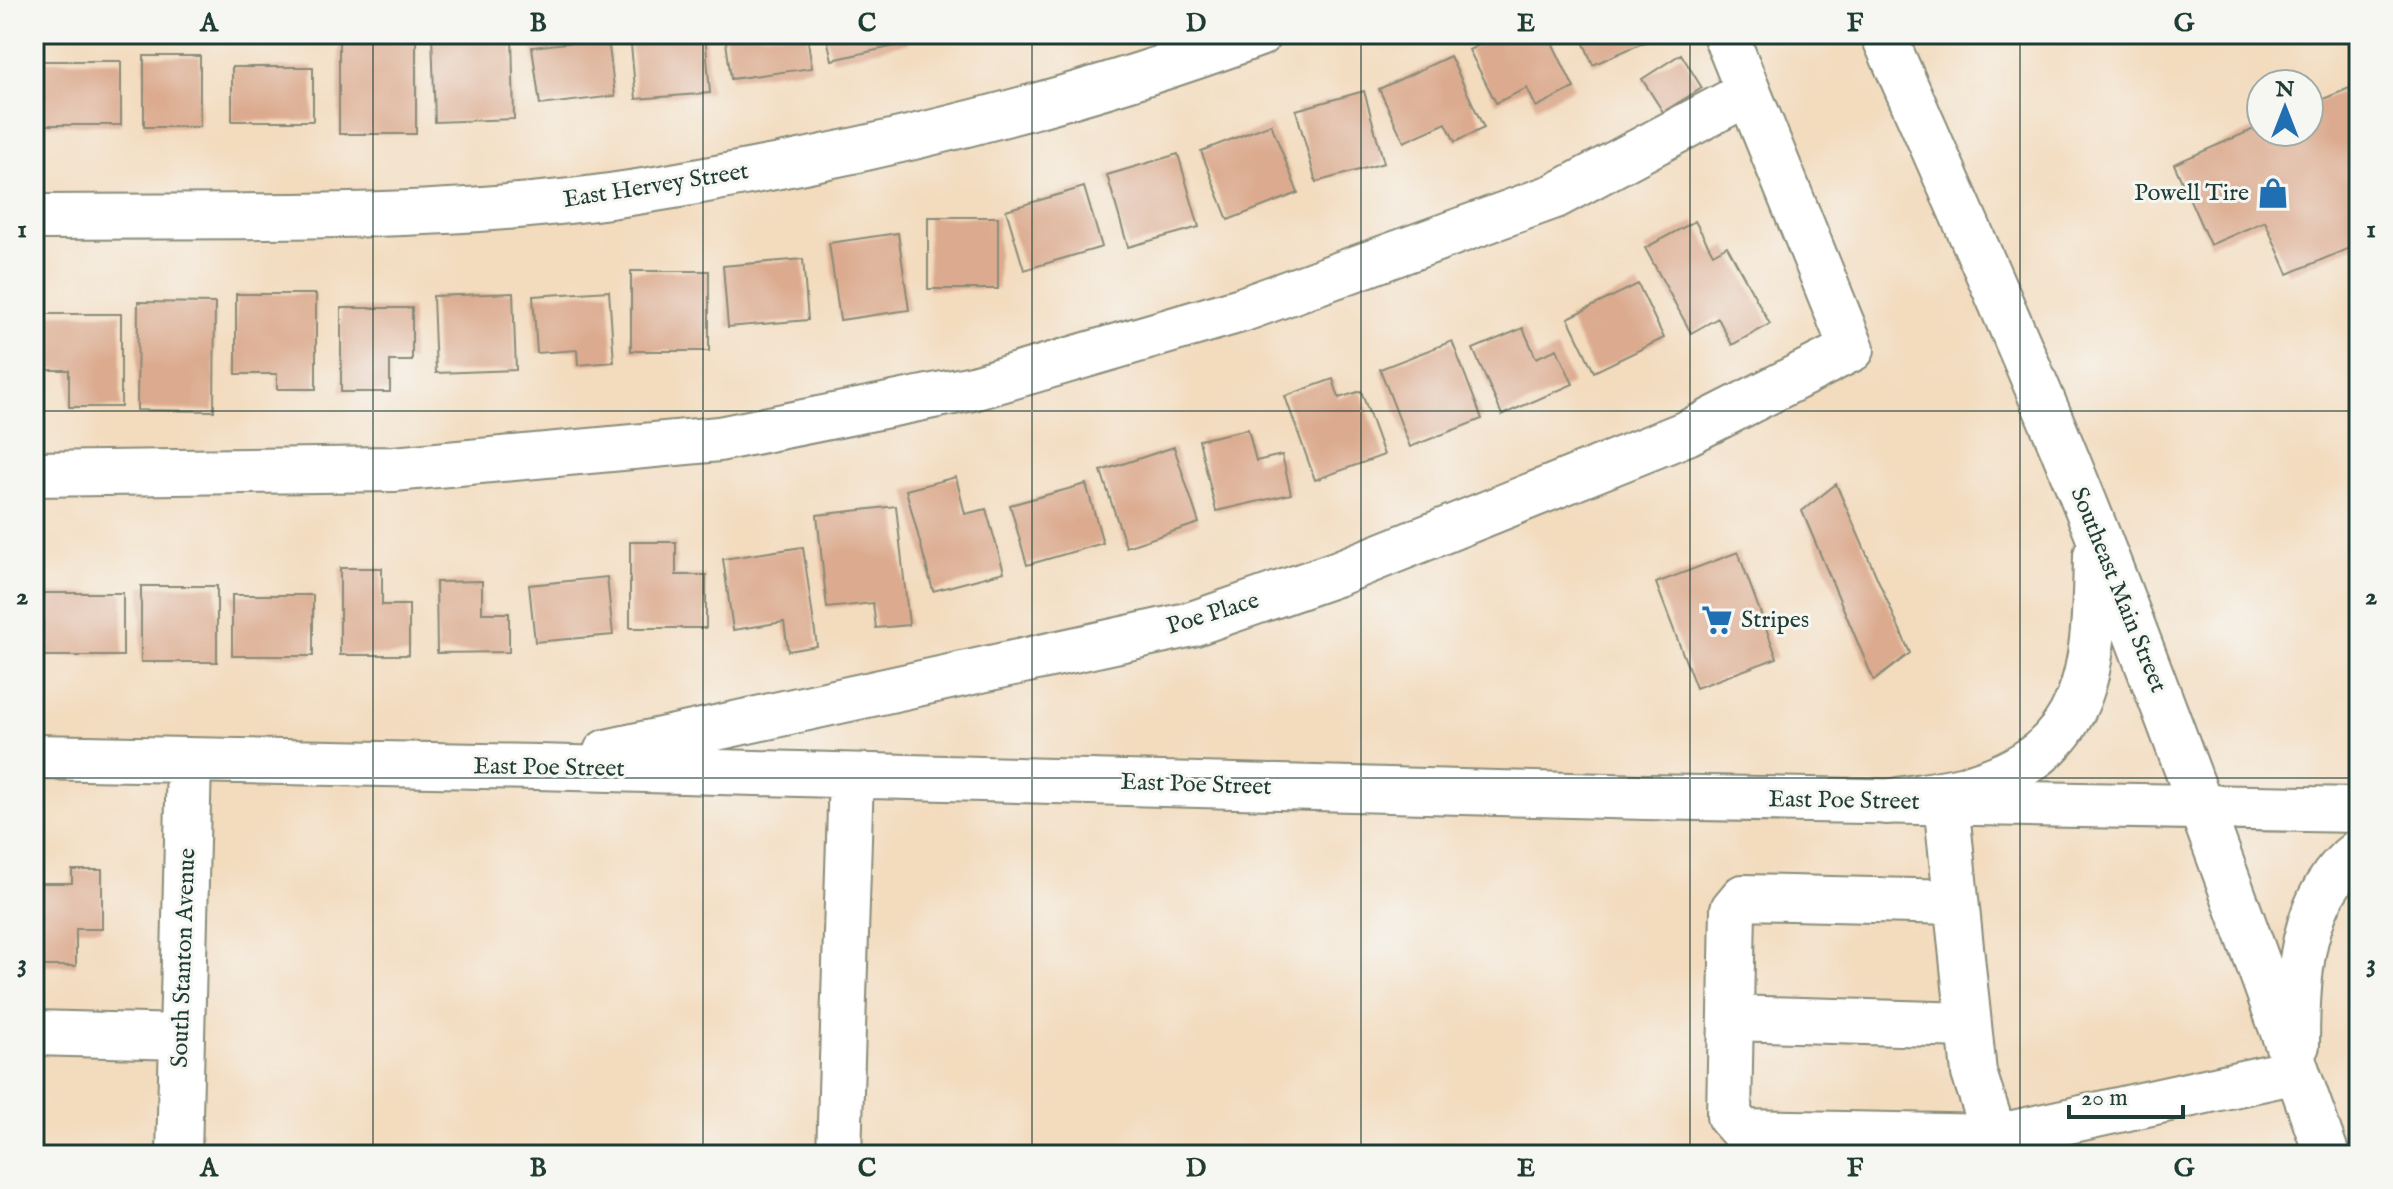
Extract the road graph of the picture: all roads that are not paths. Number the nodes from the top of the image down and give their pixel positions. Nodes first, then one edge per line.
1 (1259, 34) edge
2 (1725, 34) edge
3 (1883, 34) edge
4 (1748, 93) junction
5 (34, 217) edge
6 (34, 474) edge
7 (2096, 533) junction
8 (34, 757) edge
9 (189, 762) junction
10 (537, 767) junction
11 (851, 776) junction
12 (1887, 802) junction
13 (1946, 802) junction
14 (2203, 807) junction
15 (2359, 810) edge
16 (2359, 851) edge
17 (1956, 902) junction
18 (1731, 1018) junction
19 (1969, 1025) junction
20 (34, 1033) edge
21 (182, 1037) junction
22 (2297, 1071) junction
23 (1995, 1146) edge
24 (179, 1155) edge
25 (839, 1155) edge
26 (2327, 1155) edge

1 - 5 street, East Hervey Street
2 - 4 street
3 - 7 street, Southeast Main Street
4 - 6 street
4 - 10 street, Poe Place
7 - 12 street
7 - 14 street, Southeast Main Street
8 - 9 street, East Poe Street
9 - 10 street, East Poe Street
9 - 21 street, South Stanton Avenue
10 - 11 street, East Poe Street
11 - 12 street, East Poe Street
11 - 25 street
12 - 13 street, East Poe Street
13 - 14 street, East Poe Street
13 - 17 street
14 - 15 street, East Poe Street
14 - 22 street, Southeast Main Street
16 - 22 street
17 - 18 street
17 - 19 street
18 - 19 street
18 - 23 street
19 - 23 street
20 - 21 street
21 - 24 street, South Stanton Avenue
22 - 23 street
22 - 26 street, Southeast Main Street

